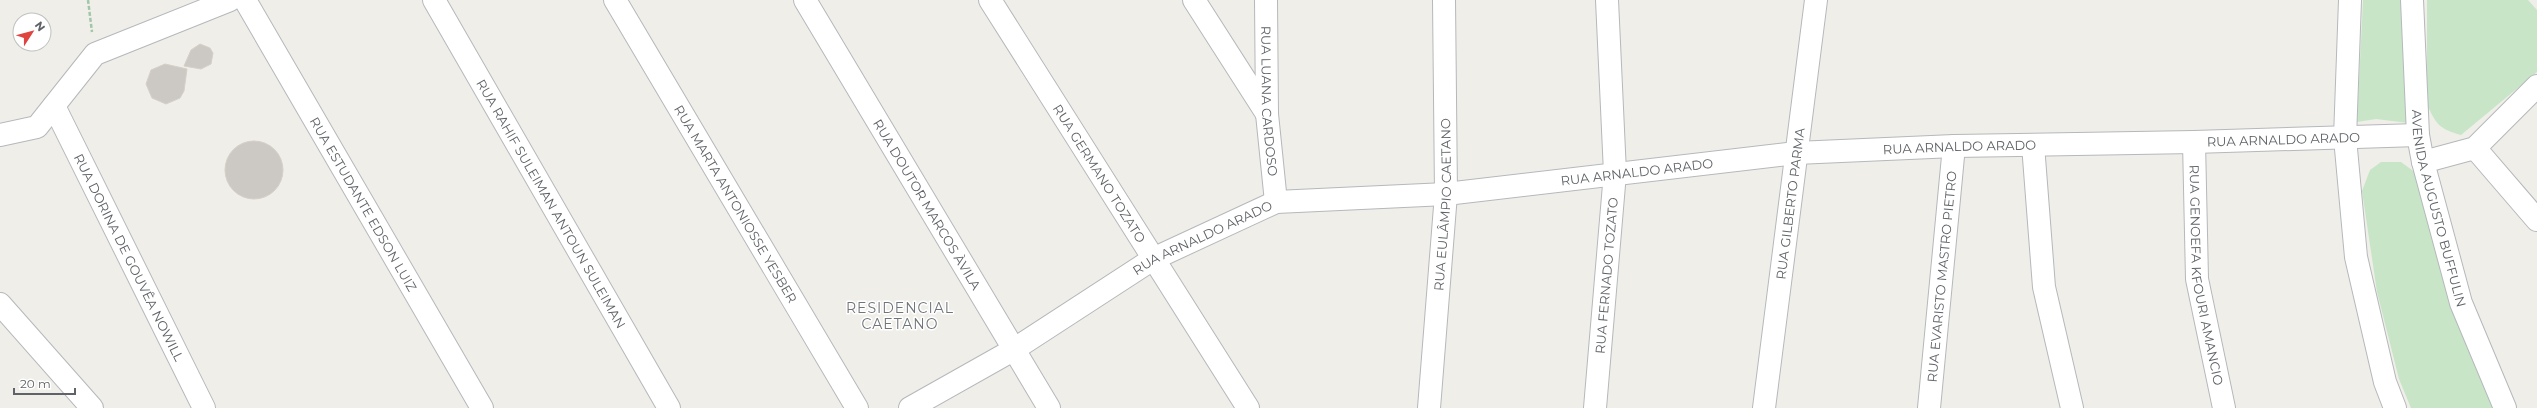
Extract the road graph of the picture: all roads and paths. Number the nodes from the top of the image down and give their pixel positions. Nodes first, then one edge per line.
1 (88, 0) edge
2 (230, 0) edge
3 (245, 0) edge
4 (434, 0) edge
5 (615, 0) edge
6 (805, 0) edge
7 (990, 0) edge
8 (1194, 0) edge
9 (1266, 0) edge
10 (1444, 0) edge
11 (1607, 0) edge
12 (1816, 0) edge
13 (2350, 0) edge
14 (2412, 0) edge
15 (95, 54) junction
16 (2537, 86) edge
17 (54, 106) junction
18 (1267, 114) junction
19 (2418, 135) junction
20 (0, 136) edge
21 (2345, 138) junction
22 (2194, 142) junction
23 (2033, 145) junction
24 (1954, 146) junction
25 (2475, 148) junction
26 (1796, 153) junction
27 (2423, 162) junction
28 (1615, 173) junction
29 (1446, 194) junction
30 (1276, 202) junction
31 (2537, 220) edge
32 (1153, 259) junction
33 (0, 304) edge
34 (1013, 350) junction
35 (92, 408) edge
36 (204, 408) edge
37 (482, 408) edge
38 (669, 408) edge
39 (857, 408) edge
40 (910, 408) edge
41 (1049, 408) edge
42 (1248, 408) edge
43 (1429, 408) edge
44 (1595, 408) edge
45 (1764, 408) edge
46 (1929, 408) edge
47 (2072, 408) edge
48 (2224, 408) edge
49 (2395, 408) edge
50 (2505, 408) edge

1 - 15 path
2 - 15 street
3 - 37 street, RUA ESTUDANTE EDSON LUIZ
4 - 38 street, RUA RAHIF SULEIMAN ANTOUN SULEIMAN
5 - 39 street, RUA MARTA ANTONIOSSE YESBER
6 - 34 street, RUA DOUTOR MARCOS ÀVILA
7 - 32 street, RUA GERMANO TOZATO
8 - 18 street
9 - 18 street, RUA LUANA CARDOSO
10 - 29 street, RUA EULÂMPIO CAETANO
11 - 28 street, RUA FERNADO TOZATO
12 - 26 street, RUA GILBERTO PARMA
13 - 21 street
14 - 19 street, AVENIDA AUGUSTO BUFFULIN
15 - 17 street
16 - 25 street
17 - 20 street
17 - 36 street, RUA DORINA DE GOUVÊA NOWILL
18 - 30 street, RUA LUANA CARDOSO
19 - 21 street, RUA ARNALDO ARADO
19 - 27 street, AVENIDA AUGUSTO BUFFULIN
21 - 22 street, RUA ARNALDO ARADO
21 - 49 street
22 - 23 street, RUA ARNALDO ARADO
22 - 48 street, RUA GENOEFA KFOURI AMANCIO
23 - 24 street, RUA ARNALDO ARADO
23 - 47 street
24 - 26 street, RUA ARNALDO ARADO
24 - 46 street, RUA EVARISTO MASTRO PIETRO
25 - 27 street
25 - 31 street
26 - 28 street, RUA ARNALDO ARADO
26 - 45 street, RUA GILBERTO PARMA
27 - 50 street, AVENIDA AUGUSTO BUFFULIN
28 - 29 street, RUA ARNALDO ARADO
28 - 44 street, RUA FERNADO TOZATO
29 - 30 street, RUA ARNALDO ARADO
29 - 43 street, RUA EULÂMPIO CAETANO
30 - 32 street, RUA ARNALDO ARADO
32 - 34 street, RUA ARNALDO ARADO
32 - 42 street, RUA GERMANO TOZATO
33 - 35 street
34 - 40 street, RUA ARNALDO ARADO
34 - 41 street, RUA DOUTOR MARCOS ÀVILA

